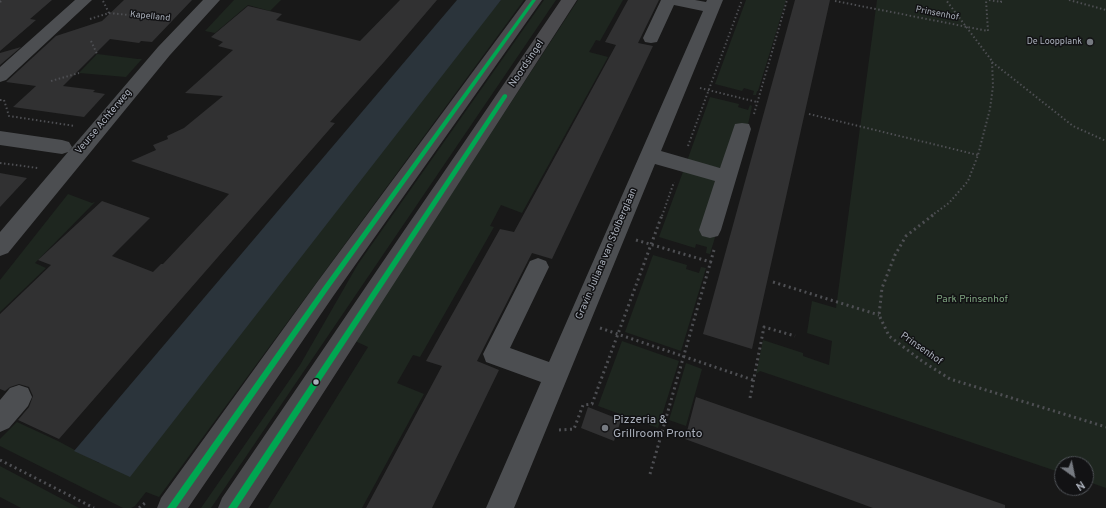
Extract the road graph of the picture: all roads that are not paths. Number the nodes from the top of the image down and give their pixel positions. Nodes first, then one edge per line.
1 (84, 0) edge
2 (212, 0) edge
3 (534, 0) edge
4 (569, 0) edge
5 (671, 0) edge
6 (713, 4) edge
7 (651, 38) dead end
8 (1, 73) edge
9 (742, 129) dead end
10 (0, 138) edge
11 (62, 146) dead end
12 (649, 156) junction
13 (726, 177) junction
14 (710, 230) dead end
15 (0, 247) edge
16 (538, 267) dead end
17 (556, 376) junction
18 (19, 397) dead end
19 (0, 420) edge
20 (171, 508) edge
21 (232, 508) edge
22 (500, 508) edge

1 - 8 street
2 - 15 street, Veurse Achterweg
3 - 20 main road
4 - 21 main road, Noordsingel
5 - 6 street
5 - 7 street
6 - 12 street, Gravin Juliana van Stolberglaan
9 - 13 street
10 - 11 street
12 - 13 street
12 - 17 street, Gravin Juliana van Stolberglaan
13 - 14 street
16 - 17 street
17 - 22 street, Gravin Juliana van Stolberglaan
18 - 19 street

